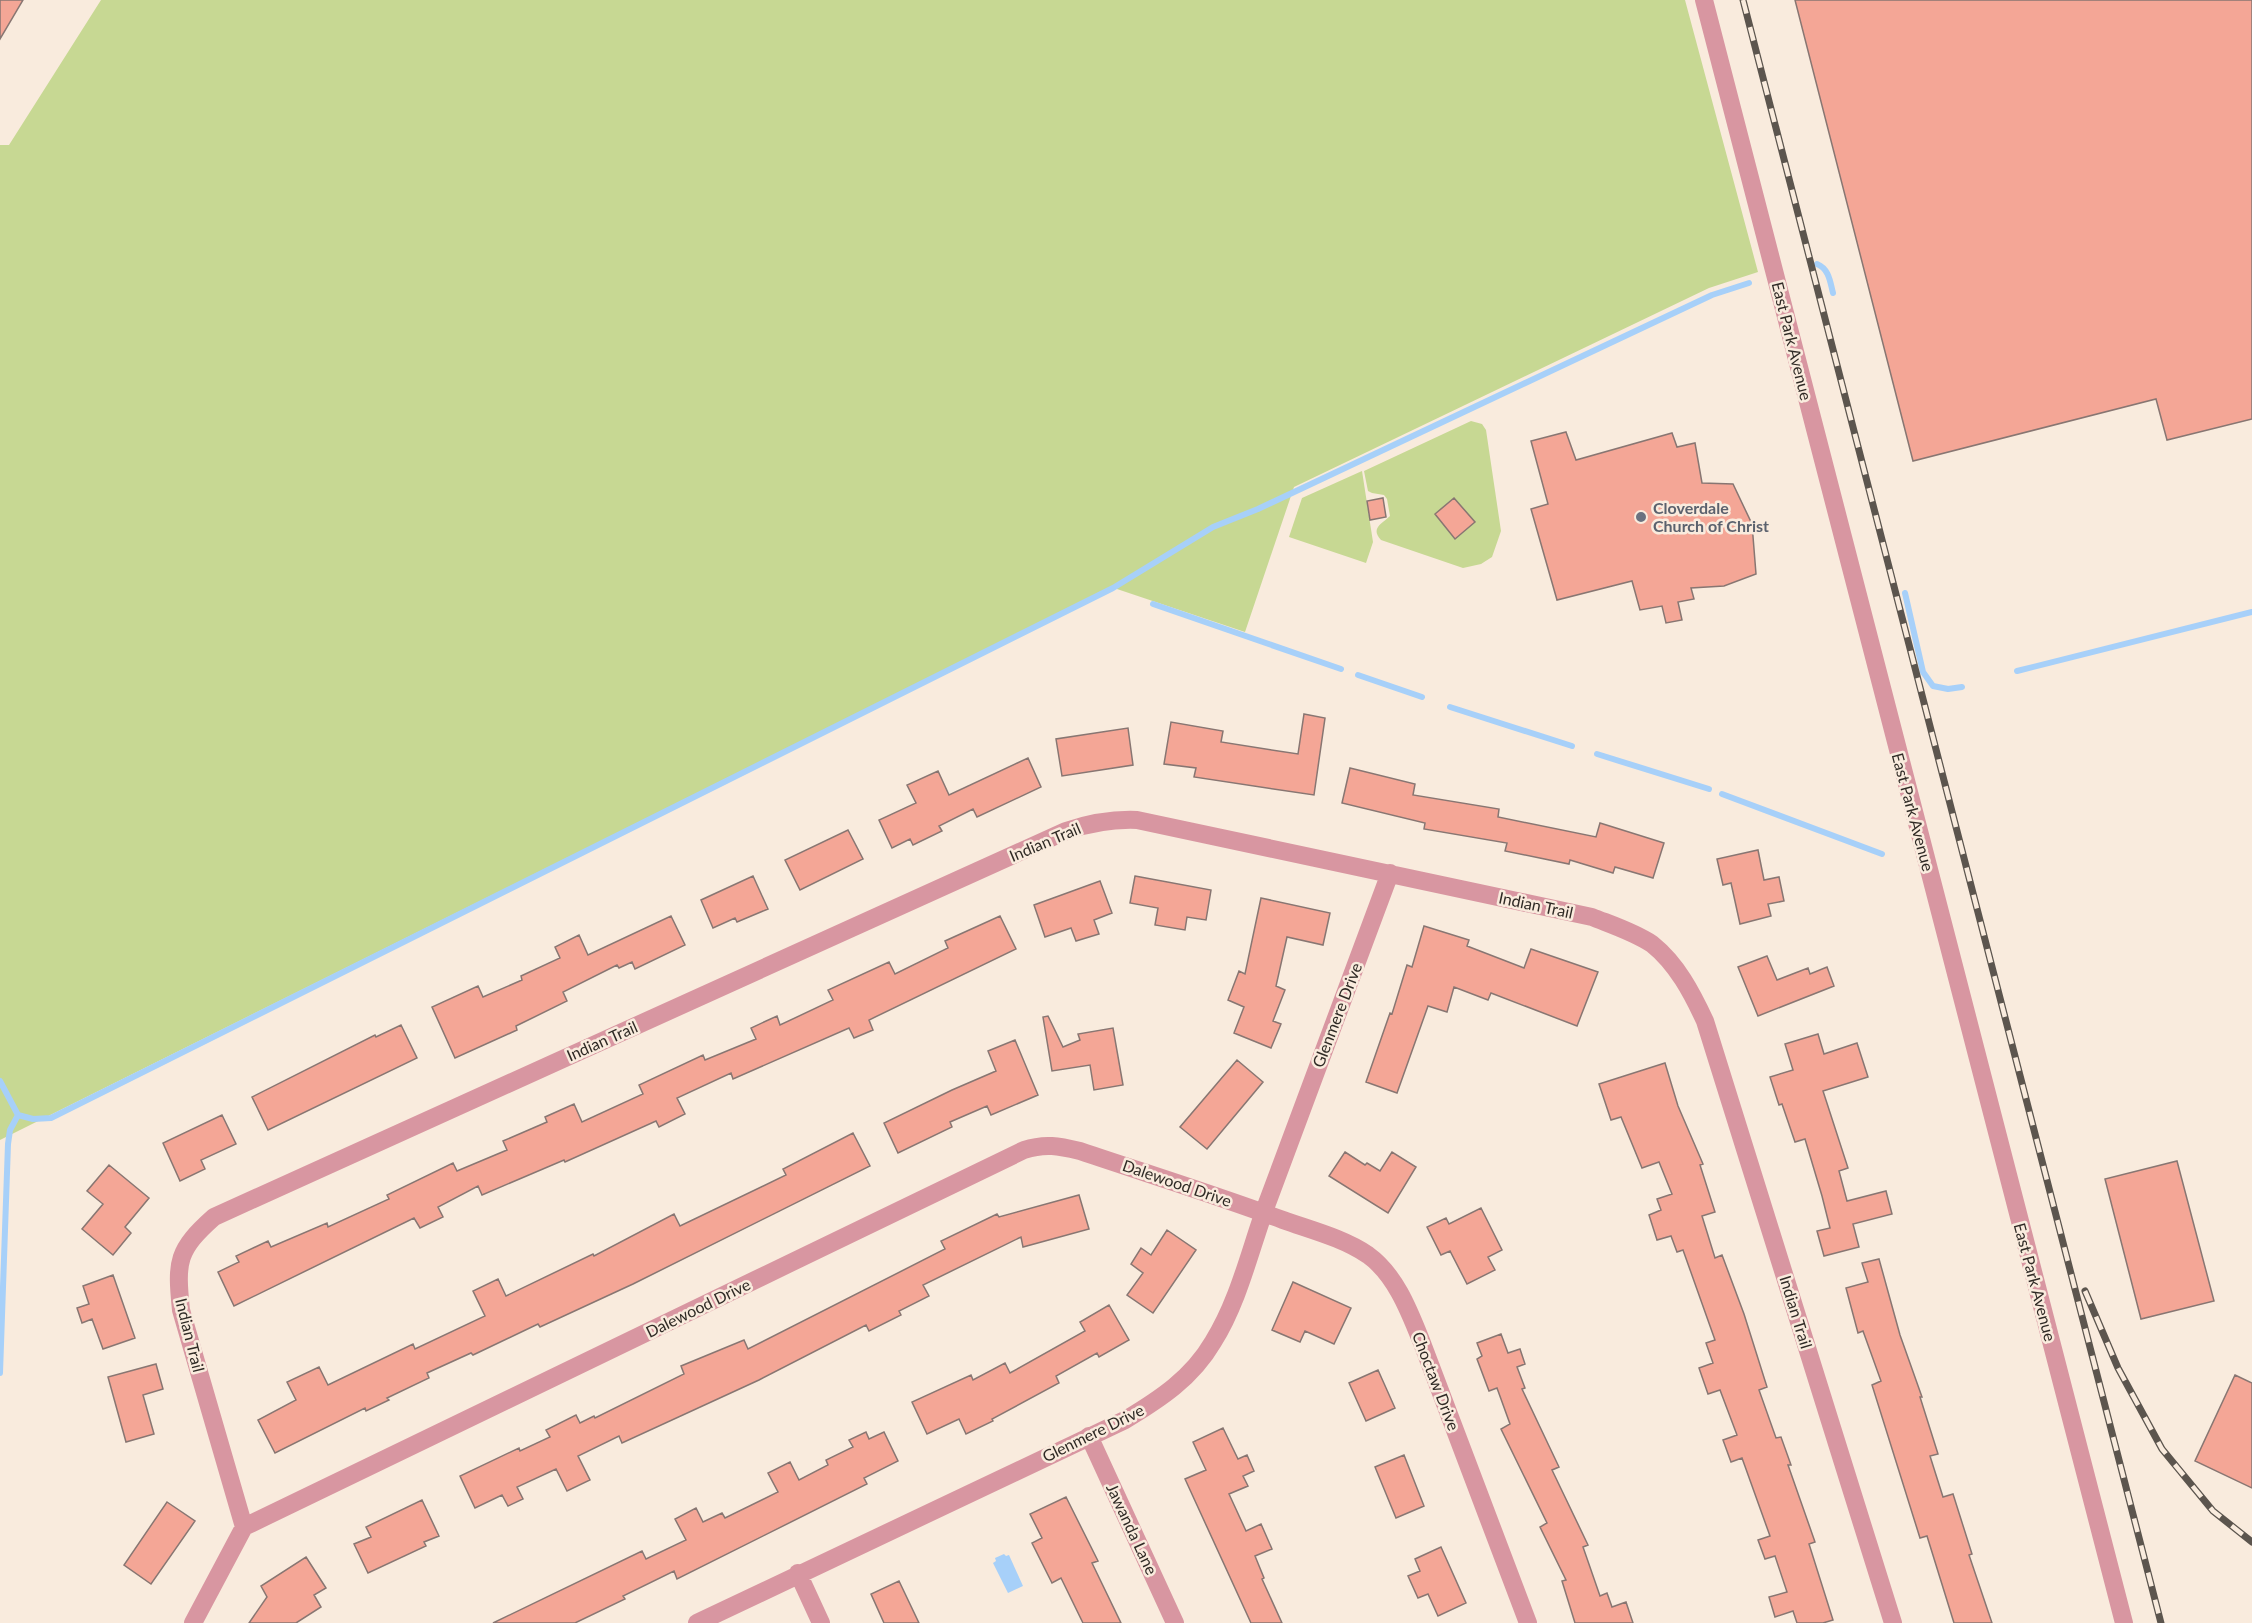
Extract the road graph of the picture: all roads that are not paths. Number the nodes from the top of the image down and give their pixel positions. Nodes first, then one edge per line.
1 (1704, 0) edge
2 (1390, 873) junction
3 (1263, 1212) junction
4 (1089, 1436) junction
5 (244, 1527) junction
6 (798, 1573) junction
7 (193, 1623) edge
8 (697, 1623) edge
9 (820, 1623) edge
10 (1175, 1623) edge
11 (1528, 1623) edge
12 (1893, 1623) edge
13 (2124, 1623) edge

1 - 13 street, East Park Avenue
2 - 3 street, Glenmere Drive
2 - 5 street, Indian Trail
2 - 12 street, Indian Trail
3 - 4 street, Glenmere Drive
3 - 5 street, Dalewood Drive
3 - 11 street, Choctaw Drive
4 - 6 street, Glenmere Drive
4 - 10 street, Jawanda Lane
5 - 7 street
6 - 8 street, Glenmere Drive
6 - 9 street

